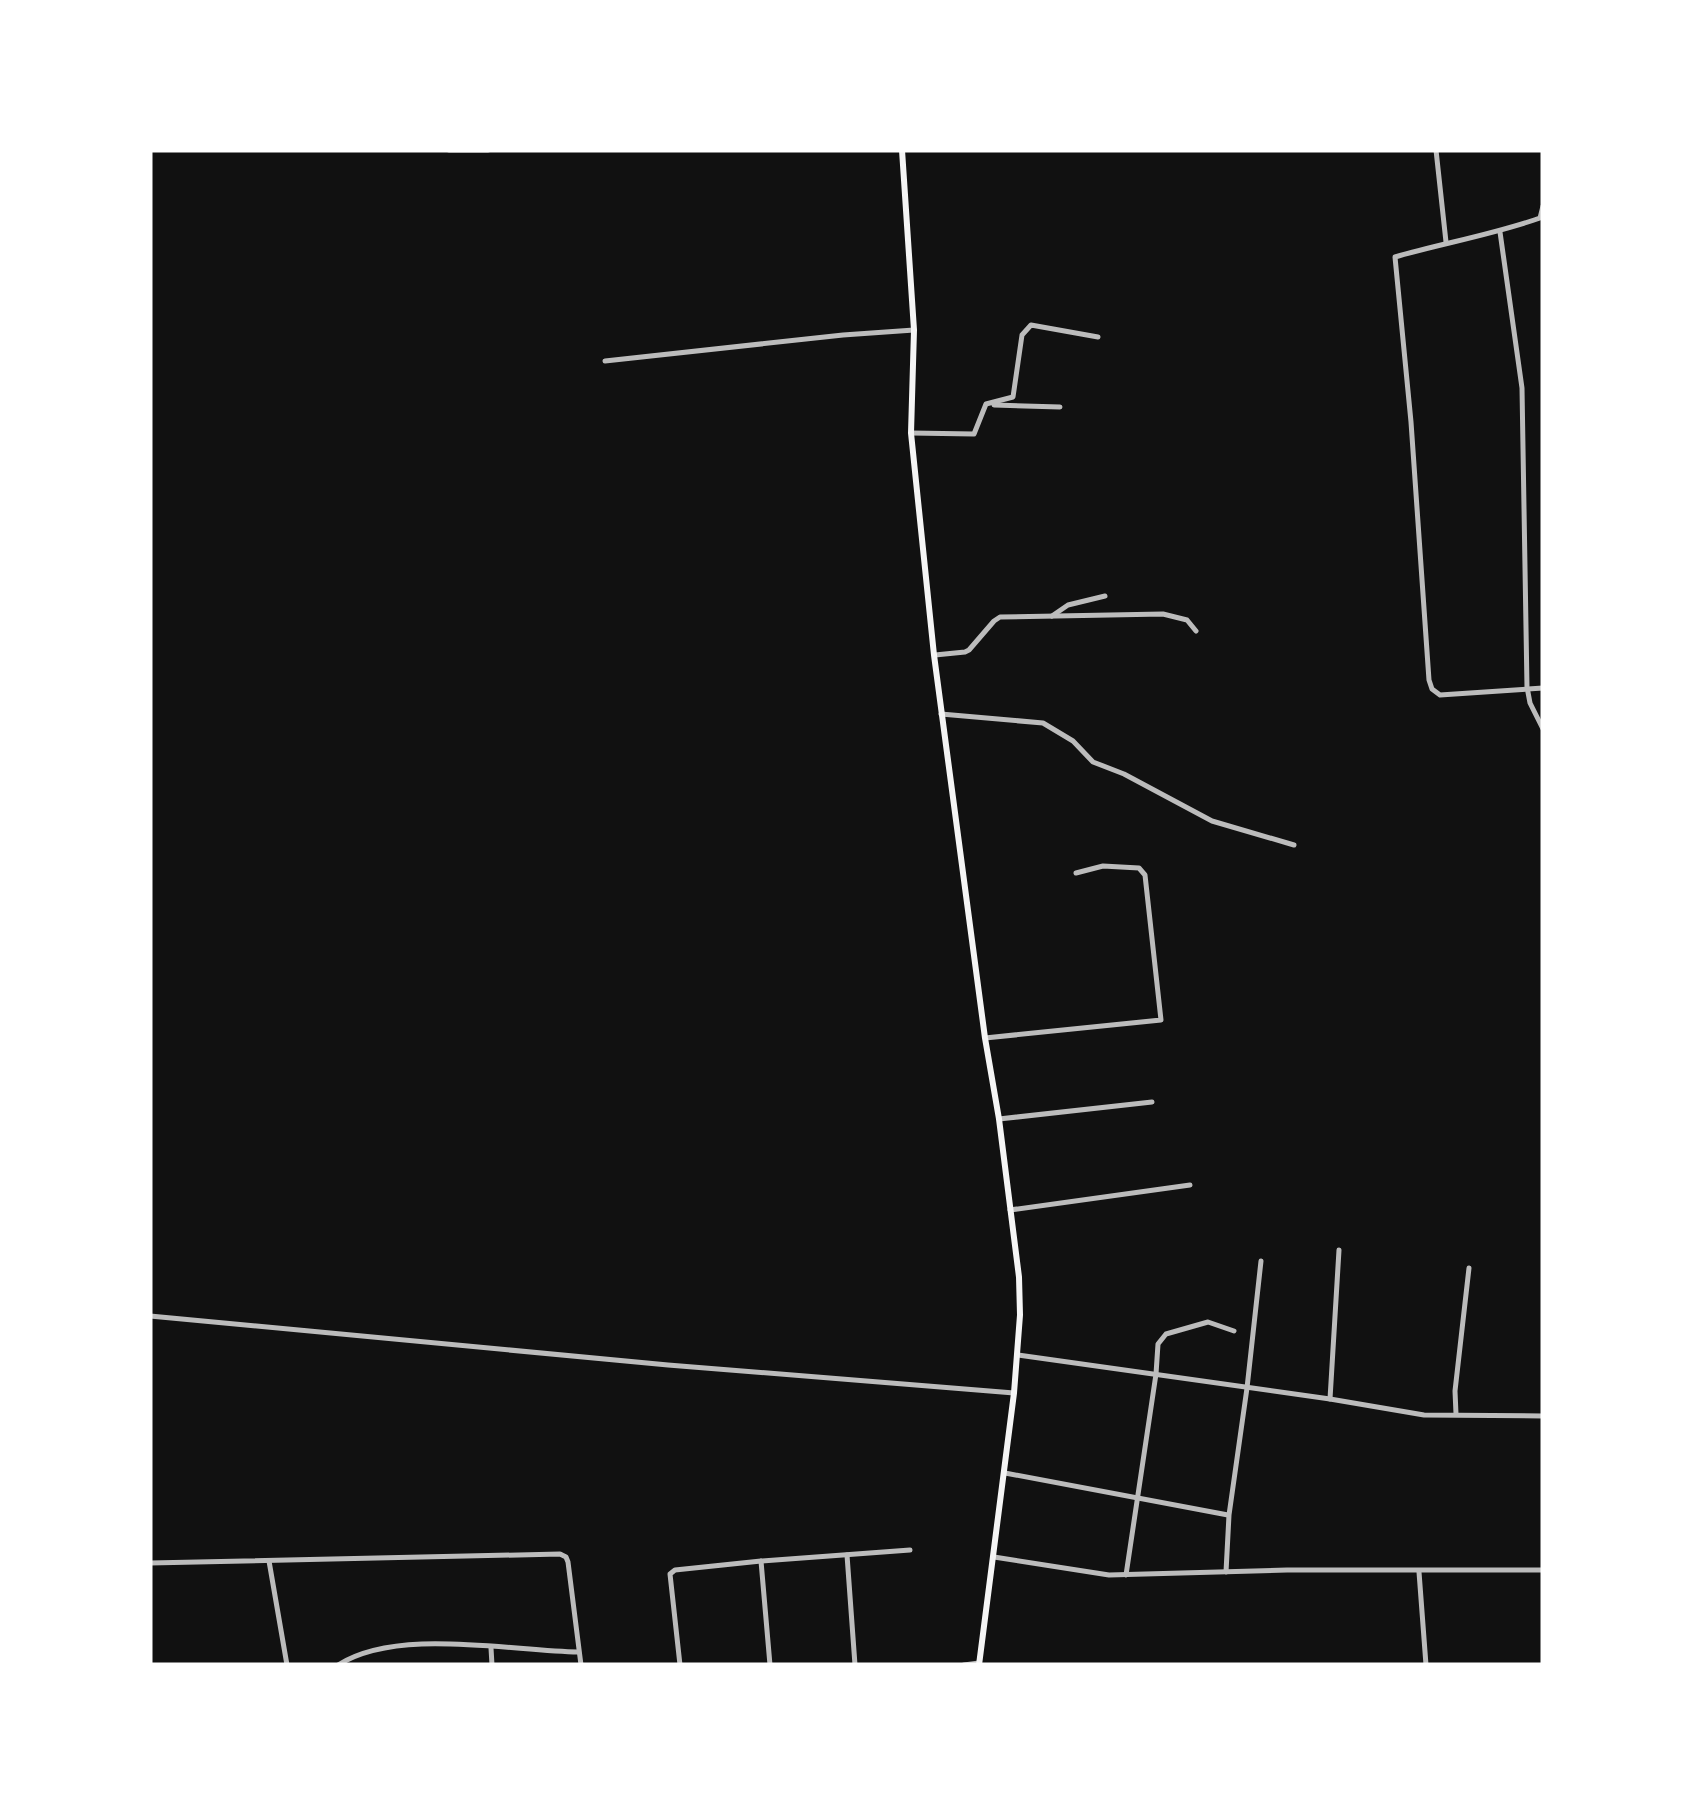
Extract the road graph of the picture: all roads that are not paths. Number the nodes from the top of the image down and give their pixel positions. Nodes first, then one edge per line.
1 (449, 150) edge
2 (488, 150) edge
3 (902, 150) edge
4 (1436, 150) edge
5 (1543, 206) edge
6 (1541, 220) edge
7 (1500, 232) junction
8 (1446, 242) junction
9 (914, 330) junction
10 (1098, 337) dead end
11 (604, 361) dead end
12 (986, 404) junction
13 (1060, 407) dead end
14 (911, 432) junction
15 (1105, 596) dead end
16 (1051, 616) junction
17 (1196, 631) dead end
18 (934, 656) junction
19 (1527, 688) junction
20 (1543, 688) edge
21 (941, 714) junction
22 (1543, 729) edge
23 (1294, 844) dead end
24 (1076, 873) dead end
25 (985, 1038) junction
26 (1152, 1102) dead end
27 (999, 1120) junction
28 (1190, 1185) dead end
29 (1010, 1210) junction
30 (1340, 1250) dead end
31 (1260, 1261) dead end
32 (1469, 1270) dead end
33 (150, 1316) edge
34 (1234, 1331) dead end
35 (1018, 1354) junction
36 (1156, 1374) junction
37 (1247, 1388) junction
38 (1014, 1393) junction
39 (1330, 1398) junction
40 (1456, 1414) junction
41 (1543, 1416) edge
42 (1005, 1473) junction
43 (1136, 1499) junction
44 (1229, 1515) junction
45 (910, 1550) dead end
46 (848, 1555) junction
47 (994, 1556) junction
48 (269, 1560) junction
49 (760, 1561) junction
50 (150, 1564) edge
51 (1543, 1570) edge
52 (1226, 1572) junction
53 (1420, 1572) junction
54 (1126, 1575) junction
55 (492, 1648) junction
56 (578, 1652) junction
57 (980, 1664) edge
58 (287, 1665) edge
59 (338, 1665) edge
60 (492, 1665) edge
61 (581, 1665) edge
62 (680, 1665) edge
63 (770, 1665) edge
64 (855, 1665) edge
65 (964, 1665) edge
66 (1426, 1665) edge

1 - 2 street
3 - 9 main road
4 - 8 street
5 - 6 street
6 - 7 street
7 - 8 street
7 - 19 street
8 - 19 street
9 - 11 street
9 - 14 main road
10 - 12 street
12 - 13 street
12 - 14 street
14 - 18 main road
15 - 16 street
16 - 17 street
16 - 18 street
18 - 21 main road
19 - 20 street
19 - 22 street
21 - 23 street
21 - 25 main road
24 - 25 street
25 - 27 main road
26 - 27 street
27 - 29 main road
28 - 29 street
29 - 35 main road
30 - 39 street
31 - 37 street
32 - 40 street
33 - 38 street
34 - 36 street
35 - 36 street
35 - 38 main road
36 - 37 street
36 - 43 street
37 - 39 street
37 - 44 street
38 - 42 main road
39 - 40 street
40 - 41 street
42 - 43 street
42 - 47 main road
43 - 44 street
43 - 54 street
44 - 52 street
45 - 46 street
46 - 49 street
46 - 64 street
47 - 54 street
47 - 57 main road
48 - 50 street
48 - 56 street
48 - 58 street
49 - 62 street
49 - 63 street
51 - 53 street
52 - 53 street
52 - 54 street
53 - 66 street
55 - 56 street
55 - 59 street
55 - 60 street
56 - 61 street
57 - 65 street

